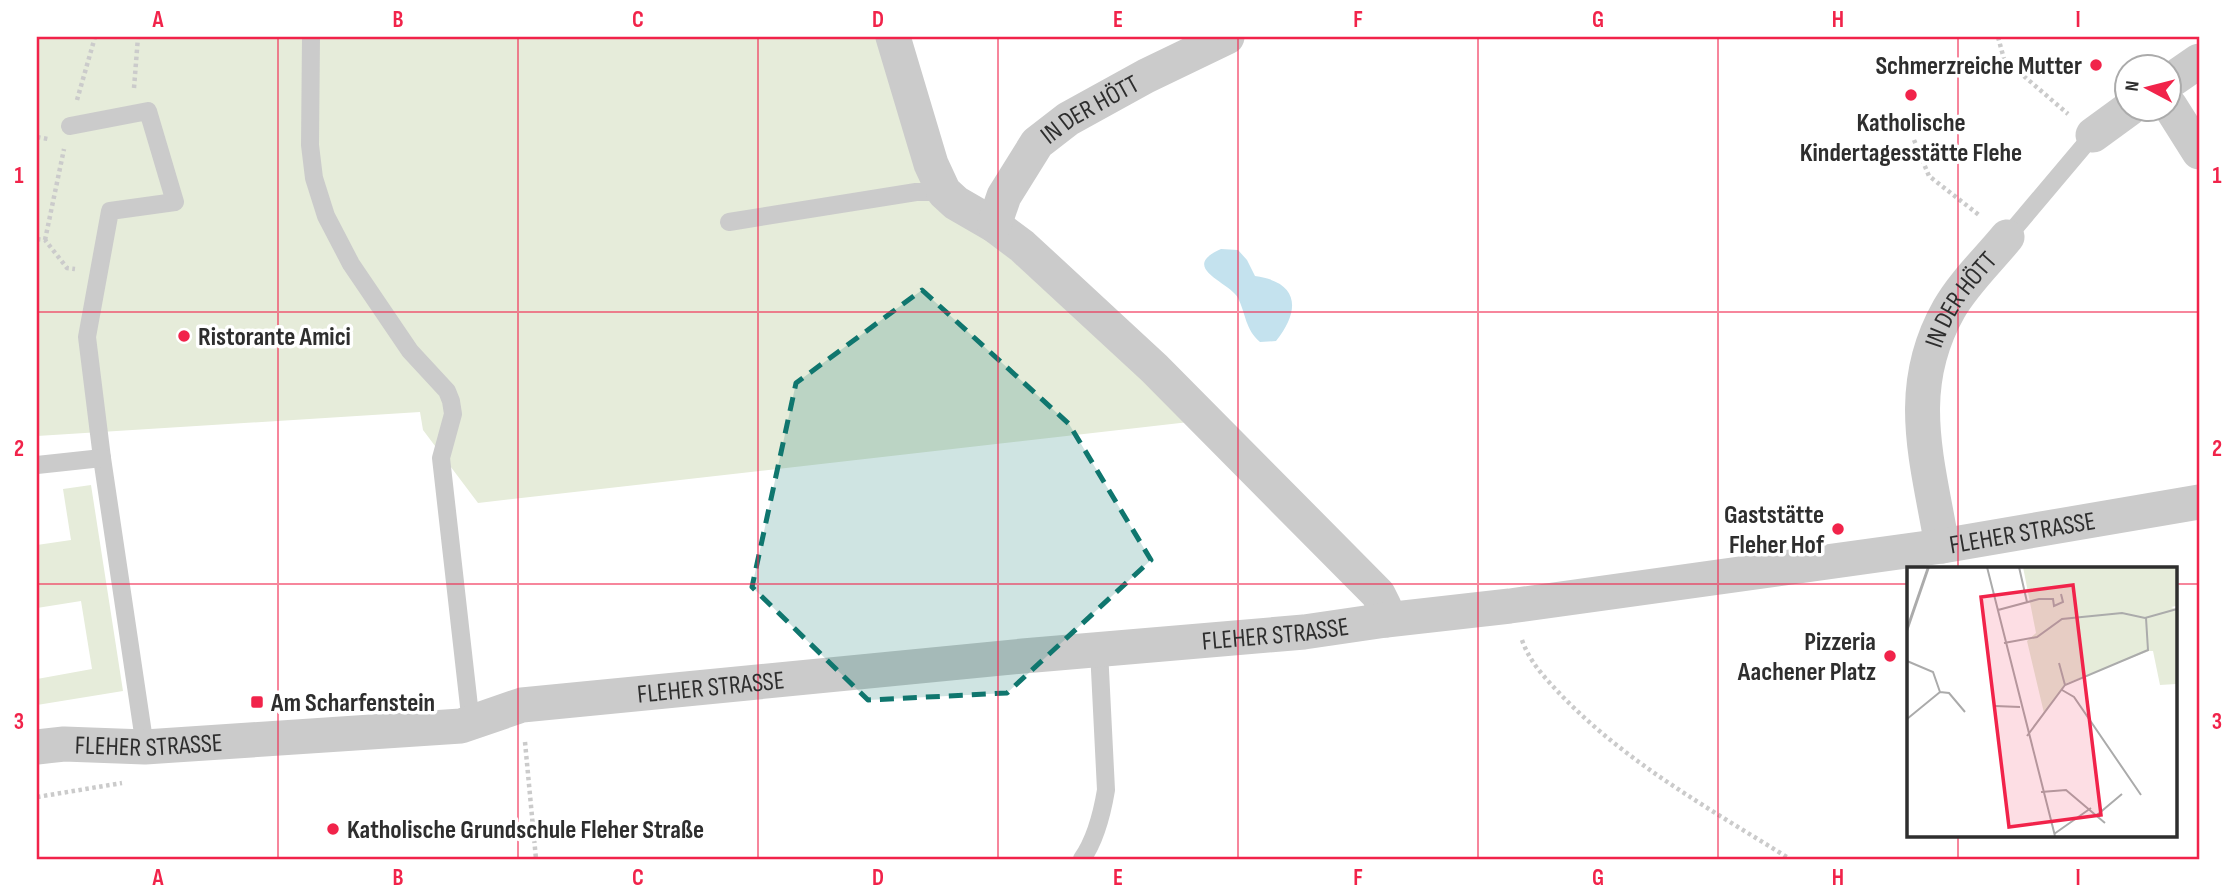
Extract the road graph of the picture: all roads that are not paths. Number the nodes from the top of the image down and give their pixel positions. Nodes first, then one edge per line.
1 (311, 37) edge
2 (893, 37) edge
3 (1227, 37) edge
4 (2199, 61) edge
5 (2184, 71) edge
6 (2114, 120) edge
7 (2179, 122) edge
8 (70, 126) road end
9 (2093, 135) joint
10 (2199, 152) edge
11 (944, 192) junction
12 (729, 222) dead end
13 (994, 225) junction
14 (2007, 237) joint
15 (102, 458) junction
16 (37, 465) edge
17 (2199, 502) edge
18 (1942, 546) junction
19 (1386, 620) junction
20 (1099, 650) junction
21 (471, 724) junction
22 (37, 747) edge
23 (145, 747) junction
24 (1082, 859) edge

1 - 21 lane
2 - 11 street
3 - 13 street, IN DER HÖTT
4 - 5 street
6 - 9 street, IN DER HÖTT
7 - 10 street
8 - 15 lane
9 - 14 lane, IN DER HÖTT
11 - 12 lane
11 - 13 street, FLEHER STRASSE
13 - 19 street, FLEHER STRASSE
14 - 18 street, IN DER HÖTT
15 - 16 lane
15 - 23 lane
17 - 18 street, FLEHER STRASSE
18 - 19 street, FLEHER STRASSE
19 - 20 street, FLEHER STRASSE
20 - 21 street, FLEHER STRASSE
20 - 24 lane
21 - 23 street, FLEHER STRASSE
22 - 23 street, FLEHER STRASSE

